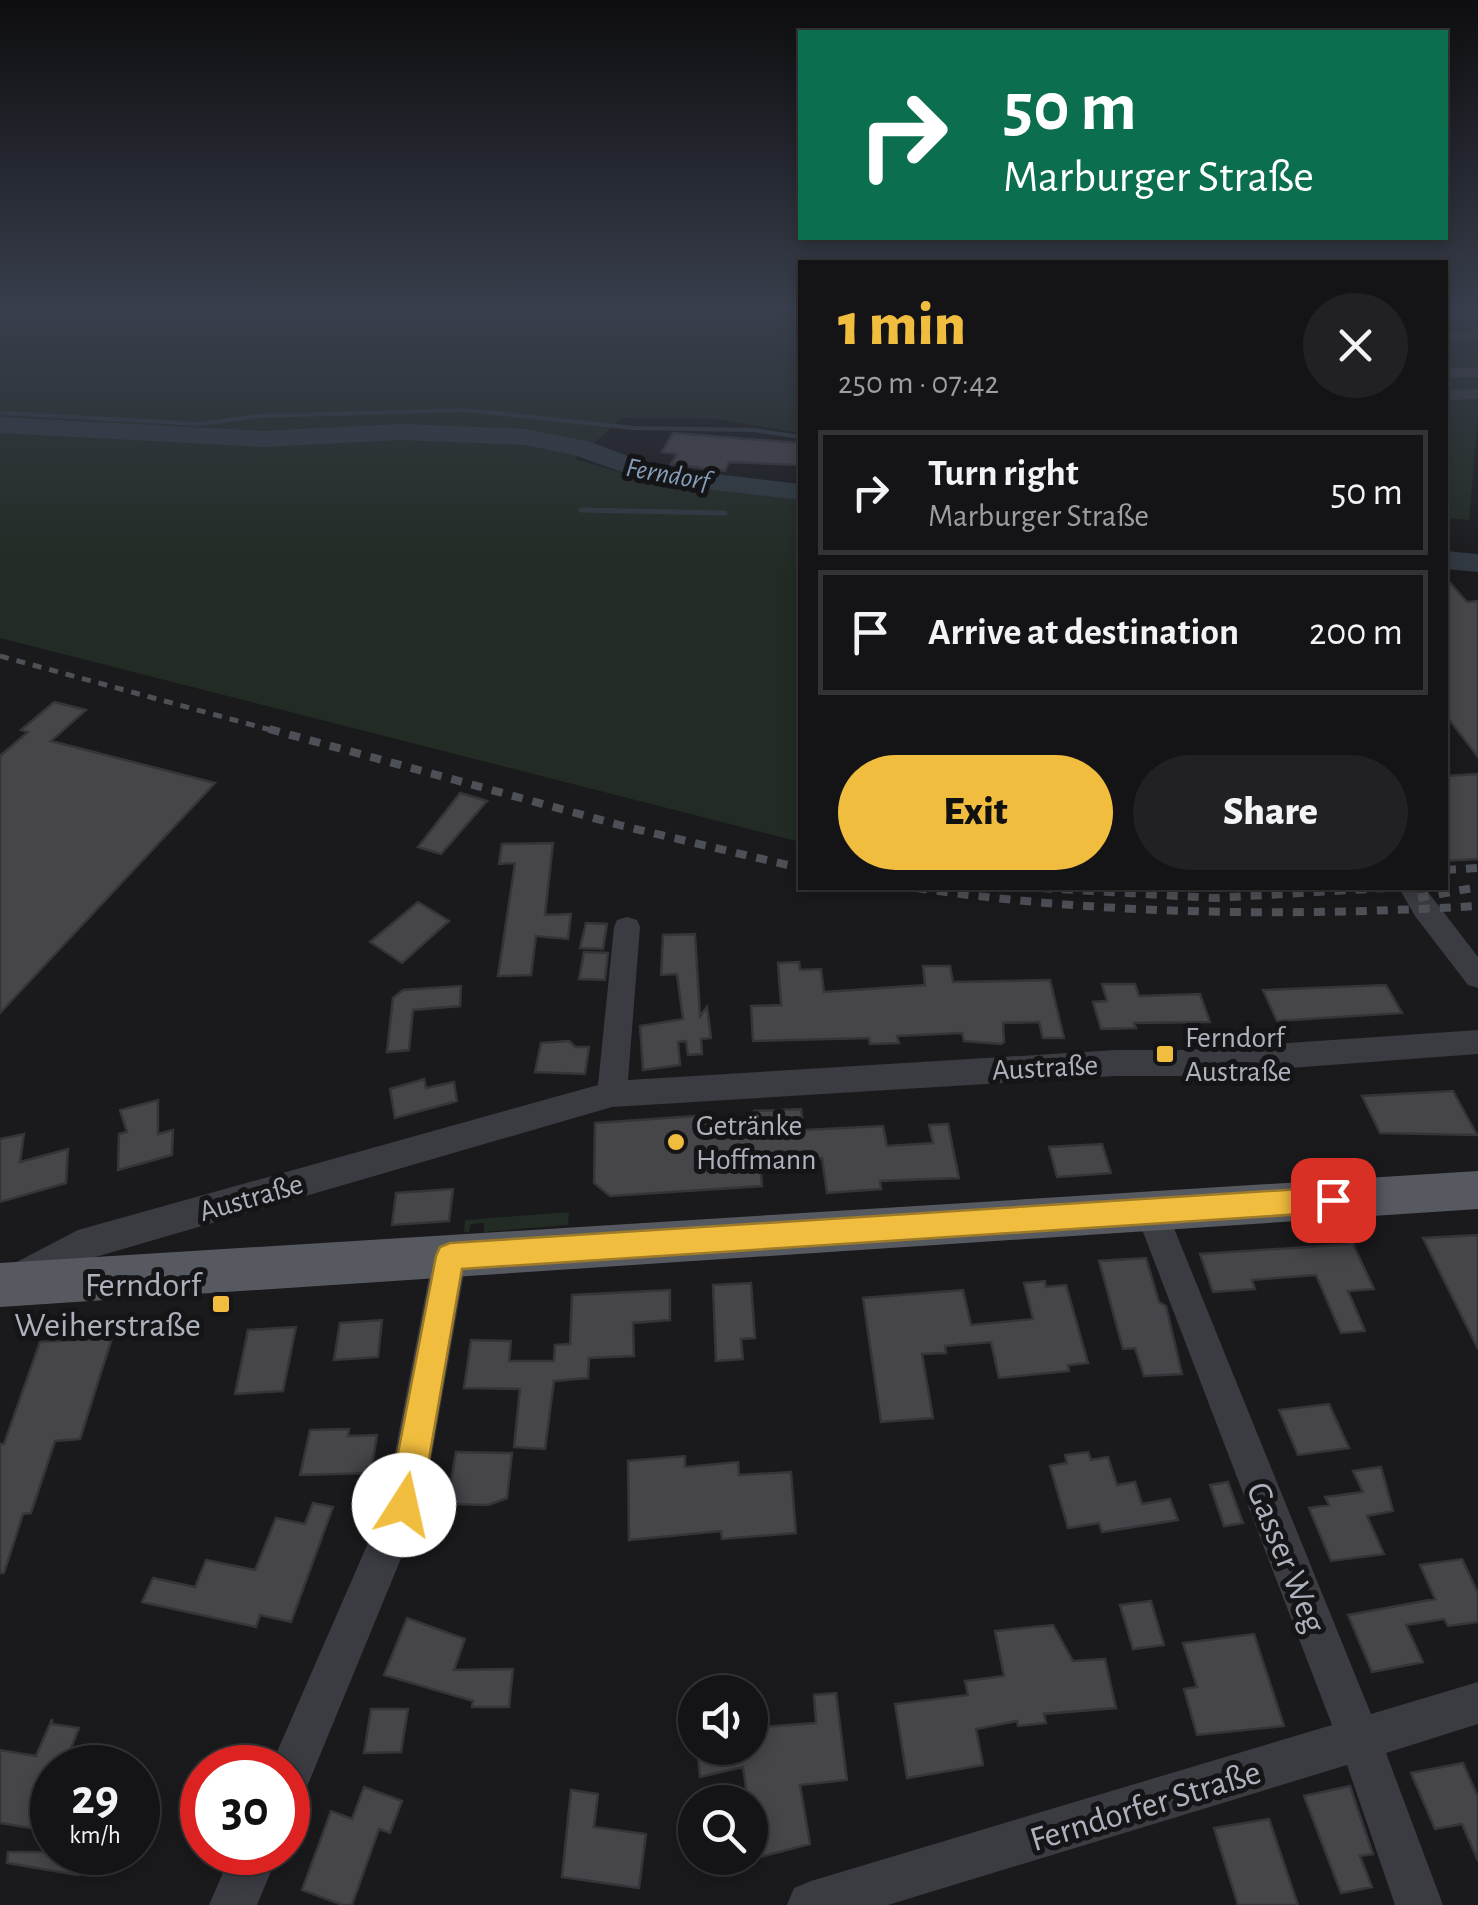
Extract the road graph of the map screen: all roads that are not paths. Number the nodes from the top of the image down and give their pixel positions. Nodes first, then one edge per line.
1 (1413, 890) edge
2 (627, 927) dead end
3 (1478, 977) edge
4 (1478, 1042) edge
5 (612, 1094) junction
6 (1478, 1190) edge
7 (1151, 1211) junction
8 (450, 1256) junction
9 (6, 1285) edge
10 (1478, 1703) edge
11 (1360, 1740) junction
12 (302, 1745) edge
13 (246, 1875) edge
14 (233, 1905) edge
15 (811, 1905) edge
16 (1419, 1905) edge

1 - 3 street
2 - 5 street
4 - 5 street, Austraße
5 - 9 street, Austraße
6 - 7 main road
7 - 8 main road
7 - 11 street, Gasser Weg
8 - 9 main road
8 - 12 street
10 - 11 street, Ferndorfer Straße
11 - 15 street, Ferndorfer Straße
11 - 16 street, Gasser Weg
13 - 14 street

